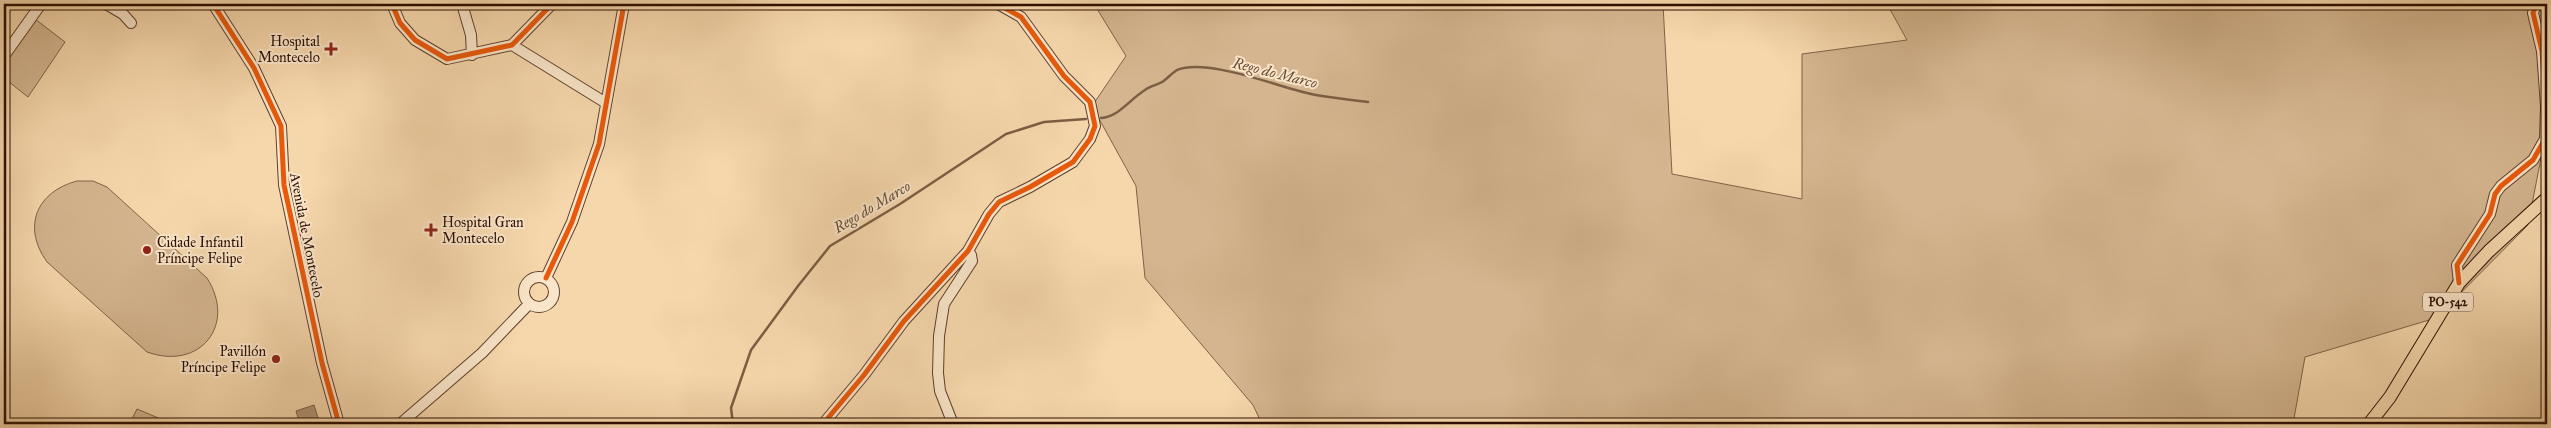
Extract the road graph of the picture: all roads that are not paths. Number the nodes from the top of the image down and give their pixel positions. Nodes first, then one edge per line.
1 (41, 4) edge
2 (106, 4) edge
3 (213, 4) edge
4 (392, 4) edge
5 (462, 4) edge
6 (552, 4) edge
7 (624, 4) edge
8 (998, 4) edge
9 (2536, 4) edge
10 (131, 23) dead end
11 (512, 45) junction
12 (472, 55) junction
13 (4, 56) edge
14 (606, 103) junction
15 (2547, 198) edge
16 (968, 251) junction
17 (546, 278) junction
18 (2459, 283) junction
19 (529, 304) junction
20 (339, 424) edge
21 (400, 424) edge
22 (823, 424) edge
23 (953, 424) edge
24 (2369, 424) edge

1 - 13 street
2 - 10 street
3 - 20 street, Avenida de Montecelo
4 - 12 street
5 - 12 street
6 - 11 street
7 - 14 street
8 - 16 street
9 - 18 street
11 - 12 street
11 - 14 street
14 - 17 street
15 - 18 main road, PO-542
16 - 22 street
16 - 23 street
17 - 19 street
17 - 19 street
18 - 24 main road, PO-542
19 - 21 street

